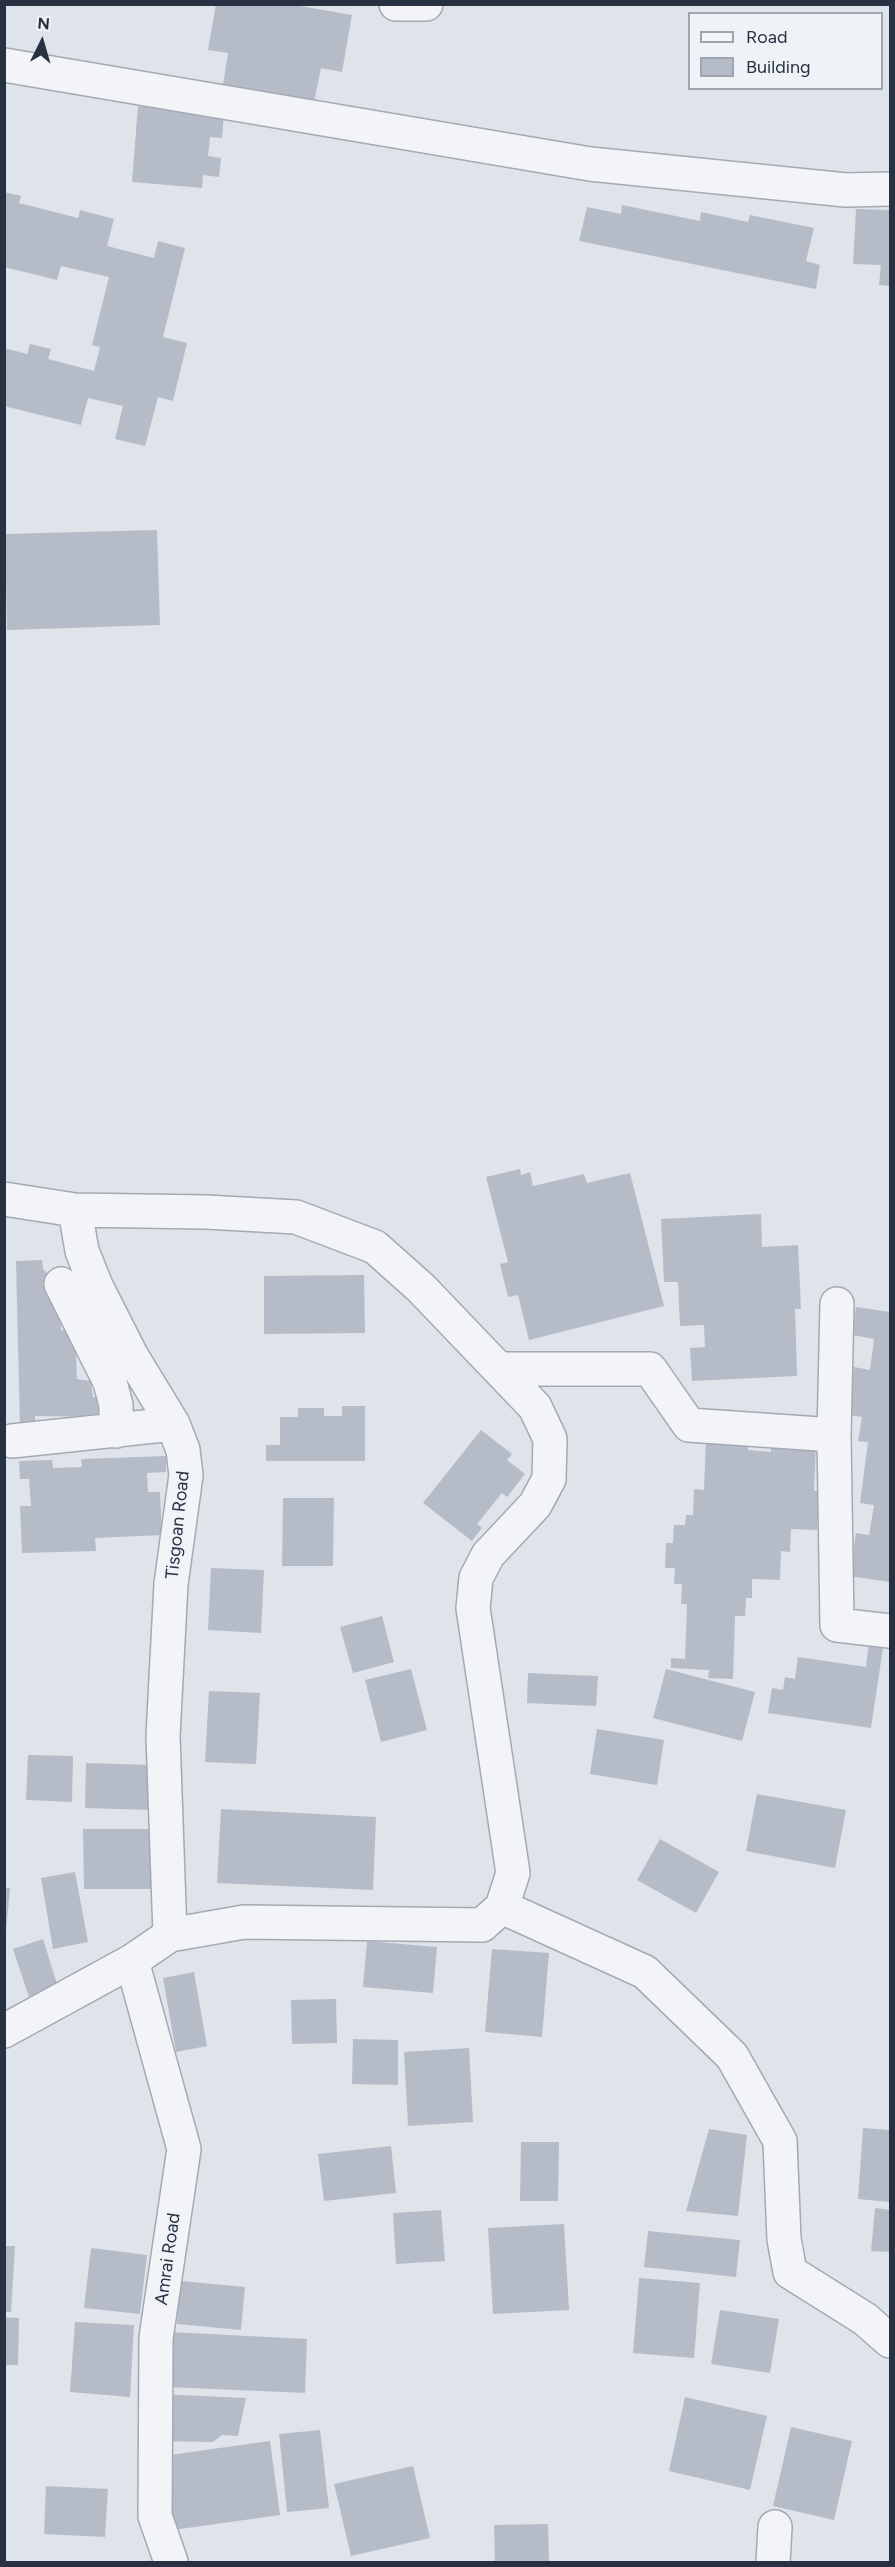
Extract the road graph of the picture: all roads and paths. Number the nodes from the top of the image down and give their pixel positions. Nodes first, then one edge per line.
1 (396, 4) edge
2 (426, 4) edge
3 (4, 65) edge
4 (891, 189) edge
5 (4, 1199) edge
6 (75, 1210) junction
7 (61, 1284) dead end
8 (837, 1304) dead end
9 (499, 1370) junction
10 (172, 1424) junction
11 (116, 1431) junction
12 (834, 1435) junction
13 (12, 1441) dead end
14 (891, 1631) edge
15 (502, 1907) junction
16 (170, 1935) junction
17 (132, 1961) junction
18 (4, 2031) edge
19 (891, 2341) edge
20 (775, 2527) dead end
21 (171, 2562) edge
22 (773, 2562) edge

1 - 2 street
3 - 4 street
5 - 6 street
6 - 9 street
6 - 10 street, Tisgoan Road
7 - 11 street
8 - 12 street
9 - 12 street
9 - 15 street
10 - 11 street
10 - 16 street, Tisgoan Road
11 - 13 street
12 - 14 street
15 - 16 street
15 - 19 street
16 - 17 street
17 - 18 street
17 - 21 street, Amrai Road
20 - 22 street

